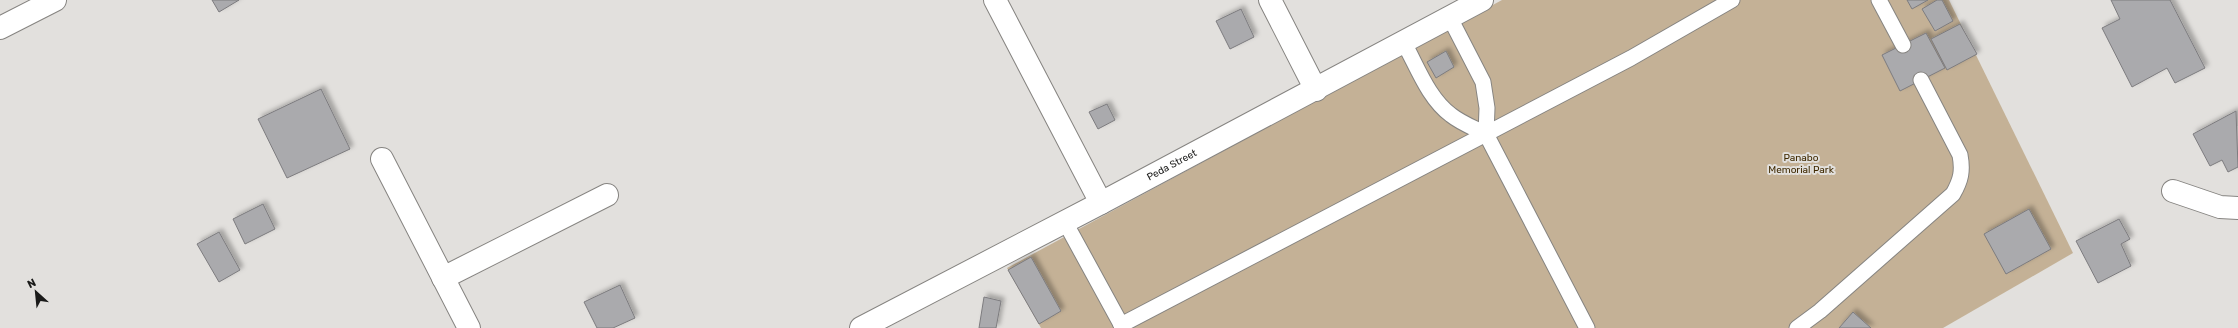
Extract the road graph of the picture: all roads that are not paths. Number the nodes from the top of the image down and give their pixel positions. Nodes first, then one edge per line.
1 (55, 0) edge
2 (995, 0) edge
3 (1270, 0) edge
4 (1482, 0) edge
5 (1732, 0) edge
6 (1879, 0) edge
7 (1450, 18) junction
8 (0, 28) edge
9 (1404, 43) junction
10 (1902, 45) dead end
11 (1921, 80) dead end
12 (1316, 90) junction
13 (1486, 134) junction
14 (382, 159) dead end
15 (2173, 191) dead end
16 (607, 195) dead end
17 (1101, 203) junction
18 (2238, 208) edge
19 (1065, 222) junction
20 (443, 278) junction
21 (1122, 326) edge
22 (469, 328) edge
23 (861, 328) edge
24 (1587, 328) edge
25 (1797, 328) edge

1 - 8 street
2 - 17 street
3 - 12 street
4 - 7 street, Peda Street
5 - 13 lane
6 - 10 lane
7 - 9 street, Peda Street
7 - 13 lane
9 - 12 street, Peda Street
9 - 13 lane
11 - 25 lane
12 - 17 street, Peda Street
13 - 21 lane
13 - 24 lane
14 - 20 street
15 - 18 street
16 - 20 street
17 - 19 street, Peda Street
19 - 21 lane
19 - 23 street, Peda Street
20 - 22 street

